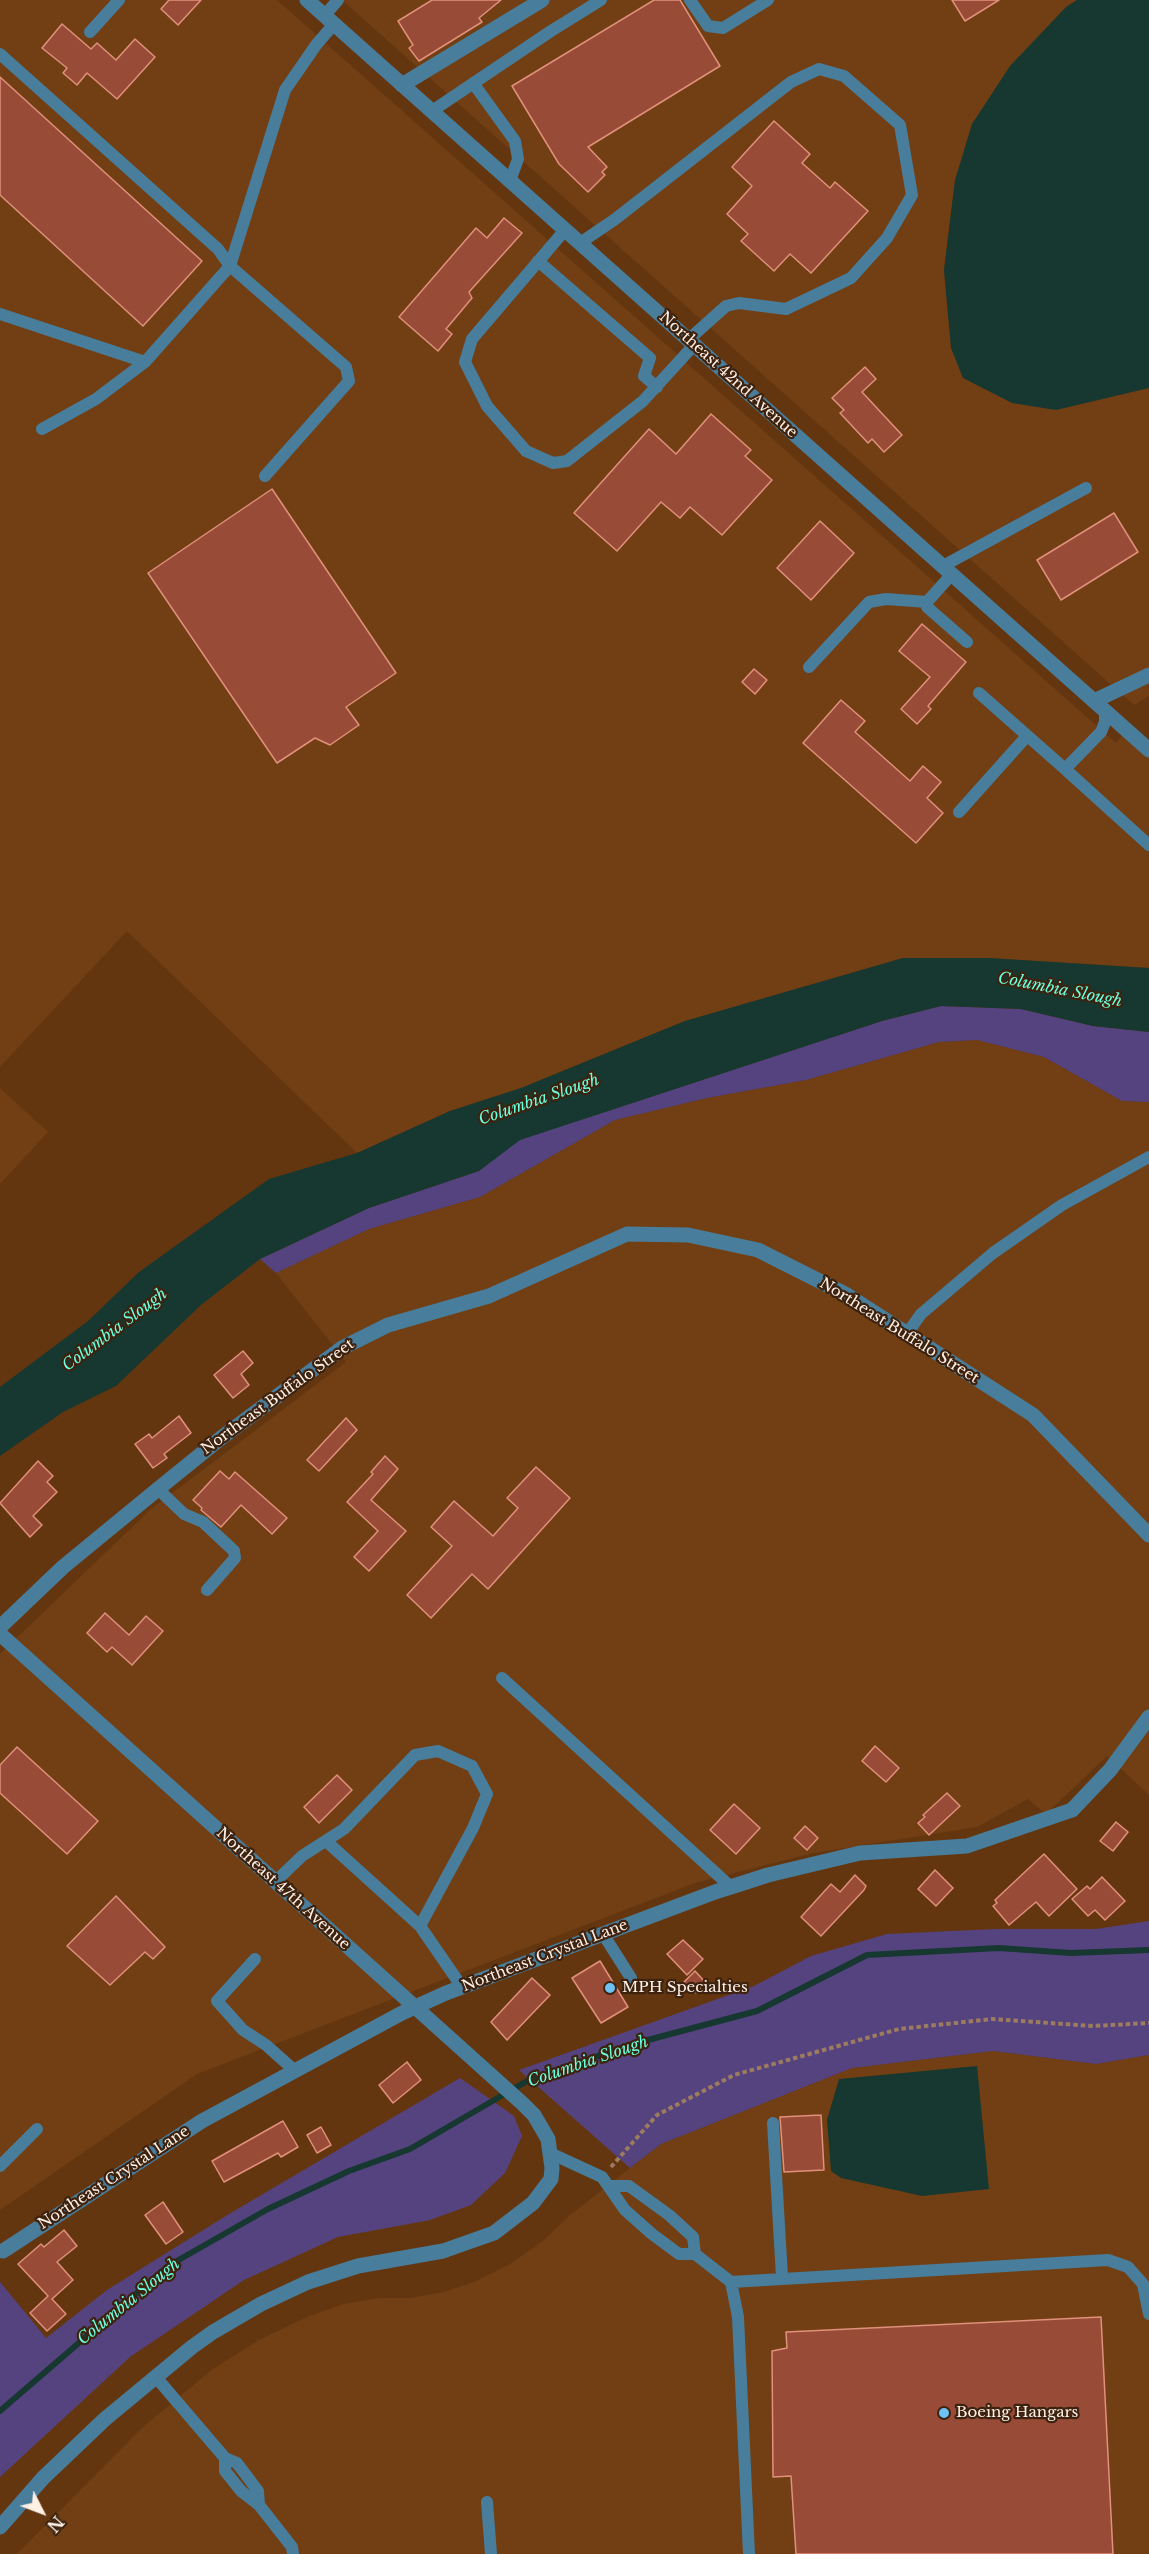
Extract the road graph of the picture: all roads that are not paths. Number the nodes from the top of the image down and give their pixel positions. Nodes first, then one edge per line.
1 (119, 0) edge
2 (307, 0) edge
3 (338, 0) edge
4 (542, 0) edge
5 (602, 0) edge
6 (690, 0) edge
7 (768, 0) edge
8 (329, 20) junction
9 (90, 32) dead end
10 (0, 54) edge
11 (473, 83) junction
12 (402, 85) junction
13 (432, 111) junction
14 (510, 182) junction
15 (565, 230) junction
16 (580, 243) junction
17 (538, 261) junction
18 (230, 266) junction
19 (0, 314) edge
20 (691, 343) junction
21 (145, 362) junction
22 (657, 387) junction
23 (42, 429) dead end
24 (265, 476) dead end
25 (1086, 488) dead end
26 (948, 570) junction
27 (927, 602) junction
28 (967, 642) dead end
29 (809, 667) dead end
30 (1149, 675) edge
31 (979, 693) dead end
32 (1100, 706) junction
33 (1027, 736) junction
34 (1149, 750) edge
35 (1065, 770) junction
36 (959, 812) dead end
37 (1149, 845) edge
38 (1149, 1157) edge
39 (906, 1335) junction
40 (158, 1489) junction
41 (1149, 1535) edge
42 (207, 1590) dead end
43 (0, 1627) edge
44 (0, 1634) edge
45 (502, 1678) dead end
46 (1149, 1717) edge
47 (326, 1840) junction
48 (275, 1882) junction
49 (731, 1887) junction
50 (420, 1926) junction
51 (603, 1934) junction
52 (255, 1959) dead end
53 (631, 1978) dead end
54 (462, 1987) junction
55 (415, 2008) junction
56 (294, 2070) junction
57 (773, 2123) dead end
58 (37, 2129) dead end
59 (552, 2154) junction
60 (0, 2166) edge
61 (606, 2182) junction
62 (3, 2251) dead end
63 (695, 2254) junction
64 (782, 2277) junction
65 (731, 2282) junction
66 (1149, 2314) edge
67 (155, 2376) junction
68 (488, 2502) dead end
69 (0, 2527) edge
70 (293, 2554) edge
71 (491, 2554) edge
72 (749, 2554) edge

1 - 9 lane
2 - 8 street, Northeast 42nd Avenue
3 - 8 lane
4 - 12 street
5 - 11 lane
6 - 7 lane
8 - 12 street, Northeast 42nd Avenue
8 - 18 lane
10 - 18 lane
11 - 13 lane
11 - 14 lane
12 - 13 street, Northeast 42nd Avenue
13 - 14 street, Northeast 42nd Avenue
14 - 15 street, Northeast 42nd Avenue
15 - 16 street, Northeast 42nd Avenue
15 - 17 lane
16 - 20 street, Northeast 42nd Avenue
16 - 20 lane
17 - 22 lane
17 - 22 lane
18 - 21 lane
18 - 24 lane
19 - 21 lane
20 - 22 lane
20 - 26 street, Northeast 42nd Avenue
21 - 23 lane
25 - 26 lane
26 - 27 lane
26 - 32 street, Northeast 42nd Avenue
27 - 28 lane
27 - 29 lane
30 - 32 street
31 - 33 lane
32 - 34 street, Northeast 42nd Avenue
32 - 35 lane
33 - 35 lane
33 - 36 lane
35 - 37 lane
38 - 39 lane
39 - 40 street, Northeast Buffalo Street
39 - 41 street, Northeast Buffalo Street
40 - 42 lane
40 - 43 street, Northeast Buffalo Street
44 - 48 street, Northeast 47th Avenue
45 - 49 lane
46 - 49 street, Northeast Crystal Lane
47 - 48 lane
47 - 50 lane
47 - 50 lane
48 - 55 street, Northeast 47th Avenue
49 - 51 street, Northeast Crystal Lane
50 - 54 lane
51 - 53 lane
51 - 54 street, Northeast Crystal Lane
52 - 56 lane
54 - 55 street, Northeast Crystal Lane
55 - 56 street, Northeast Crystal Lane
55 - 59 street, Northeast 47th Avenue
56 - 62 street, Northeast Crystal Lane
57 - 64 lane
58 - 60 lane
59 - 61 lane
59 - 67 street
61 - 63 lane
61 - 63 lane
63 - 65 lane
64 - 65 lane
64 - 66 lane
65 - 72 lane
67 - 69 street
67 - 70 lane
68 - 71 lane

